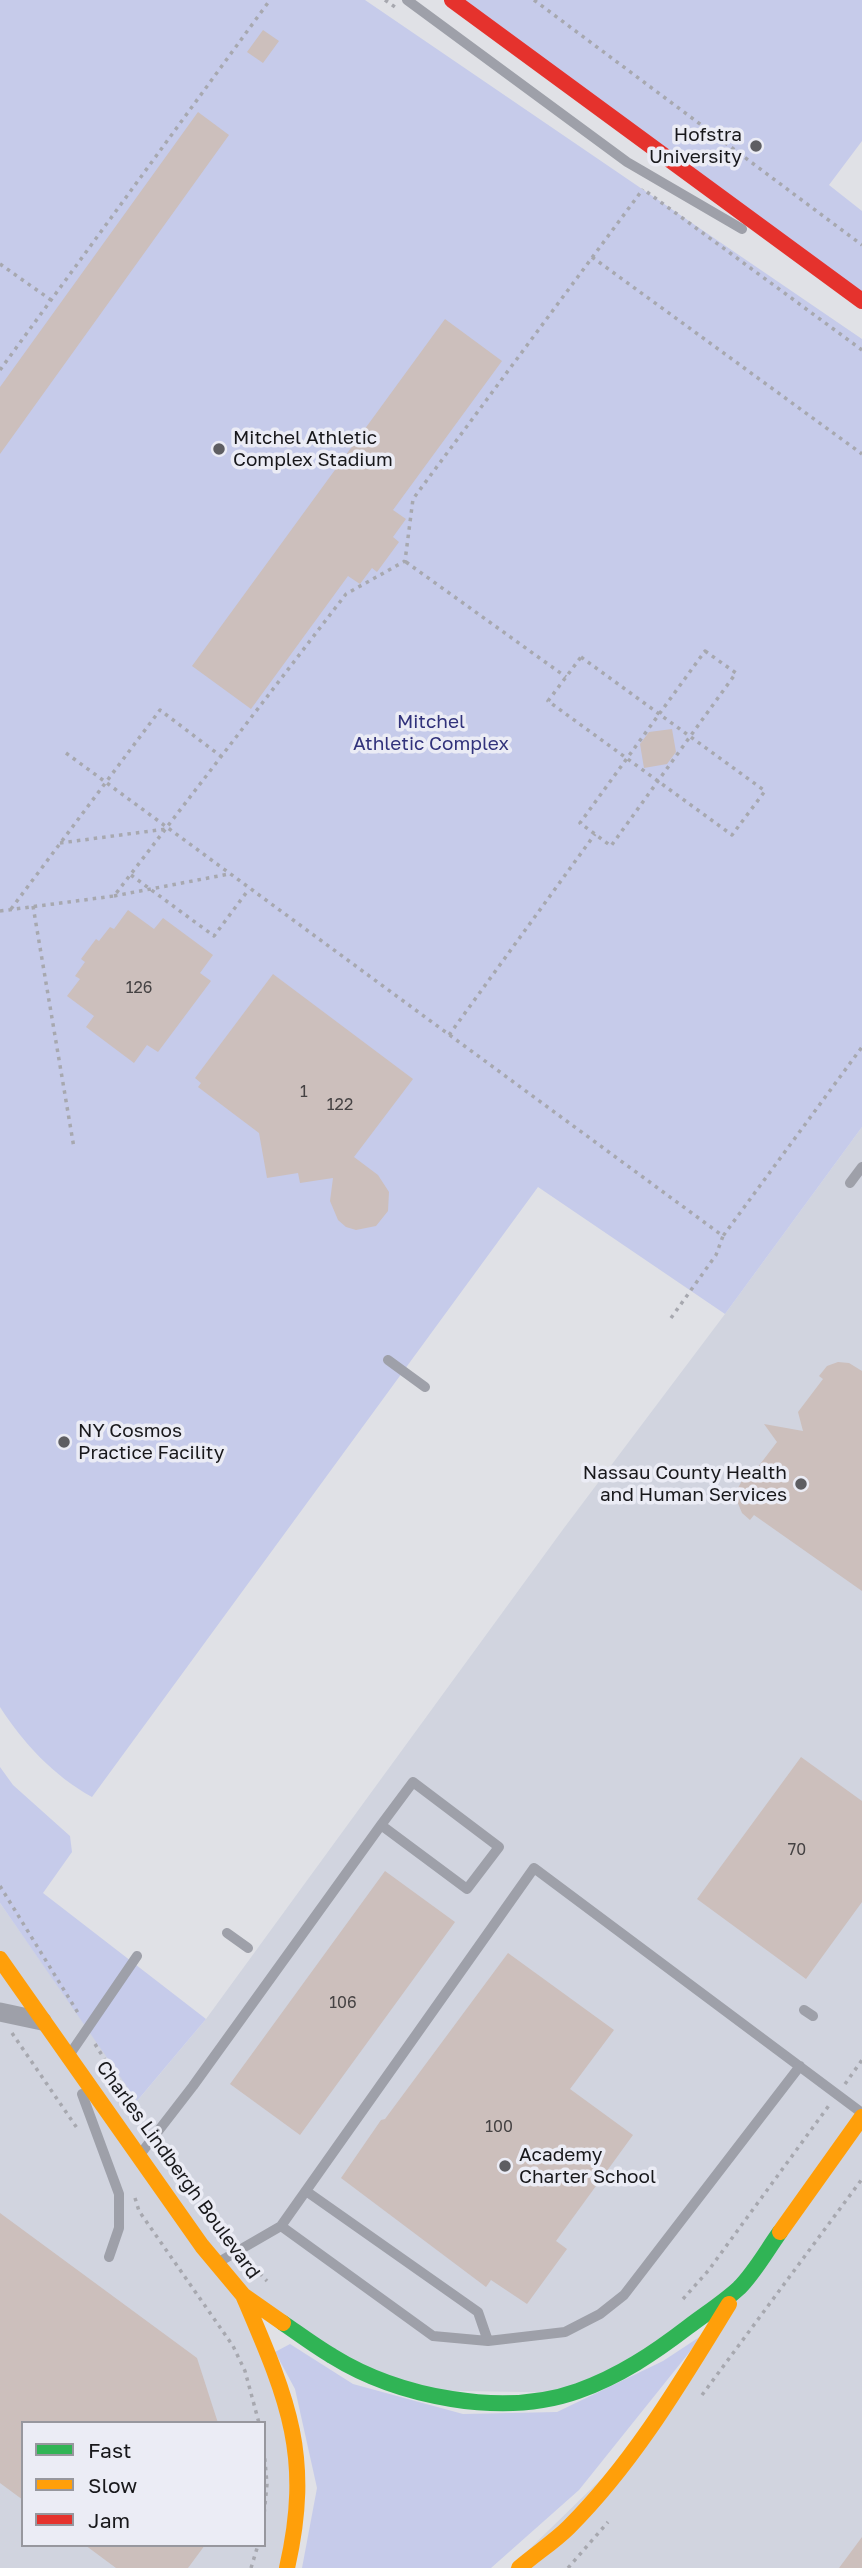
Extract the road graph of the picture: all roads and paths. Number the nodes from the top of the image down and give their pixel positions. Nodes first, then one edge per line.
1 (270, 0) edge
2 (407, 0) edge
3 (452, 0) edge
4 (534, 0) edge
5 (643, 189) dead end
6 (862, 245) edge
7 (592, 257) junction
8 (0, 264) edge
9 (831, 279) junction
10 (51, 300) junction
11 (862, 300) edge
12 (0, 370) edge
13 (862, 454) edge
14 (405, 561) junction
15 (566, 677) junction
16 (659, 714) junction
17 (690, 737) junction
18 (66, 753) dead end
19 (222, 757) junction
20 (627, 759) junction
21 (658, 781) junction
22 (106, 782) junction
23 (168, 829) junction
24 (595, 834) junction
25 (60, 843) junction
26 (229, 874) junction
27 (131, 875) junction
28 (150, 889) junction
29 (249, 889) junction
30 (114, 896) junction
31 (33, 906) junction
32 (10, 909) junction
33 (0, 911) edge
34 (449, 1035) junction
35 (862, 1047) edge
36 (74, 1148) dead end
37 (862, 1167) edge
38 (849, 1183) dead end
39 (723, 1236) junction
40 (671, 1318) dead end
41 (388, 1360) dead end
42 (425, 1387) dead end
43 (381, 1825) junction
44 (0, 1886) edge
45 (227, 1933) dead end
46 (248, 1948) dead end
47 (137, 1956) dead end
48 (0, 1959) edge
49 (5, 2020) edge
50 (42, 2021) junction
51 (87, 2029) junction
52 (68, 2056) junction
53 (862, 2060) edge
54 (800, 2067) junction
55 (119, 2084) dead end
56 (837, 2094) junction
57 (862, 2115) edge
58 (79, 2131) dead end
59 (139, 2155) junction
60 (862, 2179) edge
61 (306, 2191) junction
62 (119, 2194) junction
63 (281, 2226) junction
64 (238, 2251) junction
65 (109, 2257) dead end
66 (216, 2263) junction
67 (269, 2284) dead end
68 (740, 2287) junction
69 (243, 2295) junction
70 (678, 2306) dead end
71 (488, 2341) junction
72 (697, 2402) dead end
73 (258, 2421) edge
74 (266, 2473) edge
75 (266, 2494) edge
76 (614, 2514) dead end
77 (257, 2547) edge
78 (251, 2568) edge
79 (287, 2568) edge
80 (519, 2568) edge
81 (568, 2568) edge

1 - 10 path
2 - 9 lane
3 - 9 street
4 - 6 path
5 - 7 path
7 - 13 path
7 - 14 path
8 - 10 path
9 - 11 street
10 - 12 path
14 - 15 path
14 - 19 path
15 - 16 path
15 - 20 path
16 - 17 path
16 - 17 path
16 - 20 path
17 - 21 path
17 - 21 path
18 - 22 path
19 - 22 path
19 - 23 path
20 - 21 path
20 - 24 path
21 - 24 path
22 - 23 path
22 - 25 path
23 - 25 path
23 - 26 path
23 - 27 path
24 - 34 path
25 - 32 path
26 - 28 path
26 - 29 path
27 - 28 path
27 - 30 path
28 - 29 path
28 - 30 path
29 - 34 path
30 - 31 path
31 - 32 path
31 - 36 path
32 - 33 path
34 - 39 path
35 - 39 path
37 - 38 lane
39 - 40 path
41 - 42 lane
43 - 43 lane
43 - 59 lane
44 - 51 path
45 - 46 lane
47 - 51 lane
48 - 50 street, Charles Lindbergh Boulevard
49 - 50 street
49 - 58 path
50 - 52 street, Charles Lindbergh Boulevard
51 - 52 lane
51 - 55 path
52 - 59 street, Charles Lindbergh Boulevard
52 - 62 lane
53 - 56 path
54 - 56 lane
54 - 61 lane
54 - 71 lane
56 - 57 lane
56 - 70 path
57 - 68 street, Charles Lindbergh Boulevard
59 - 66 street, Charles Lindbergh Boulevard
60 - 72 path
61 - 63 lane
61 - 71 lane
62 - 65 lane
62 - 73 path
63 - 64 lane
63 - 71 lane
64 - 66 lane
64 - 67 path
66 - 69 street, Charles Lindbergh Boulevard
68 - 69 street, Charles Lindbergh Boulevard
68 - 80 street
69 - 79 street
74 - 75 path
76 - 81 path
77 - 78 path

